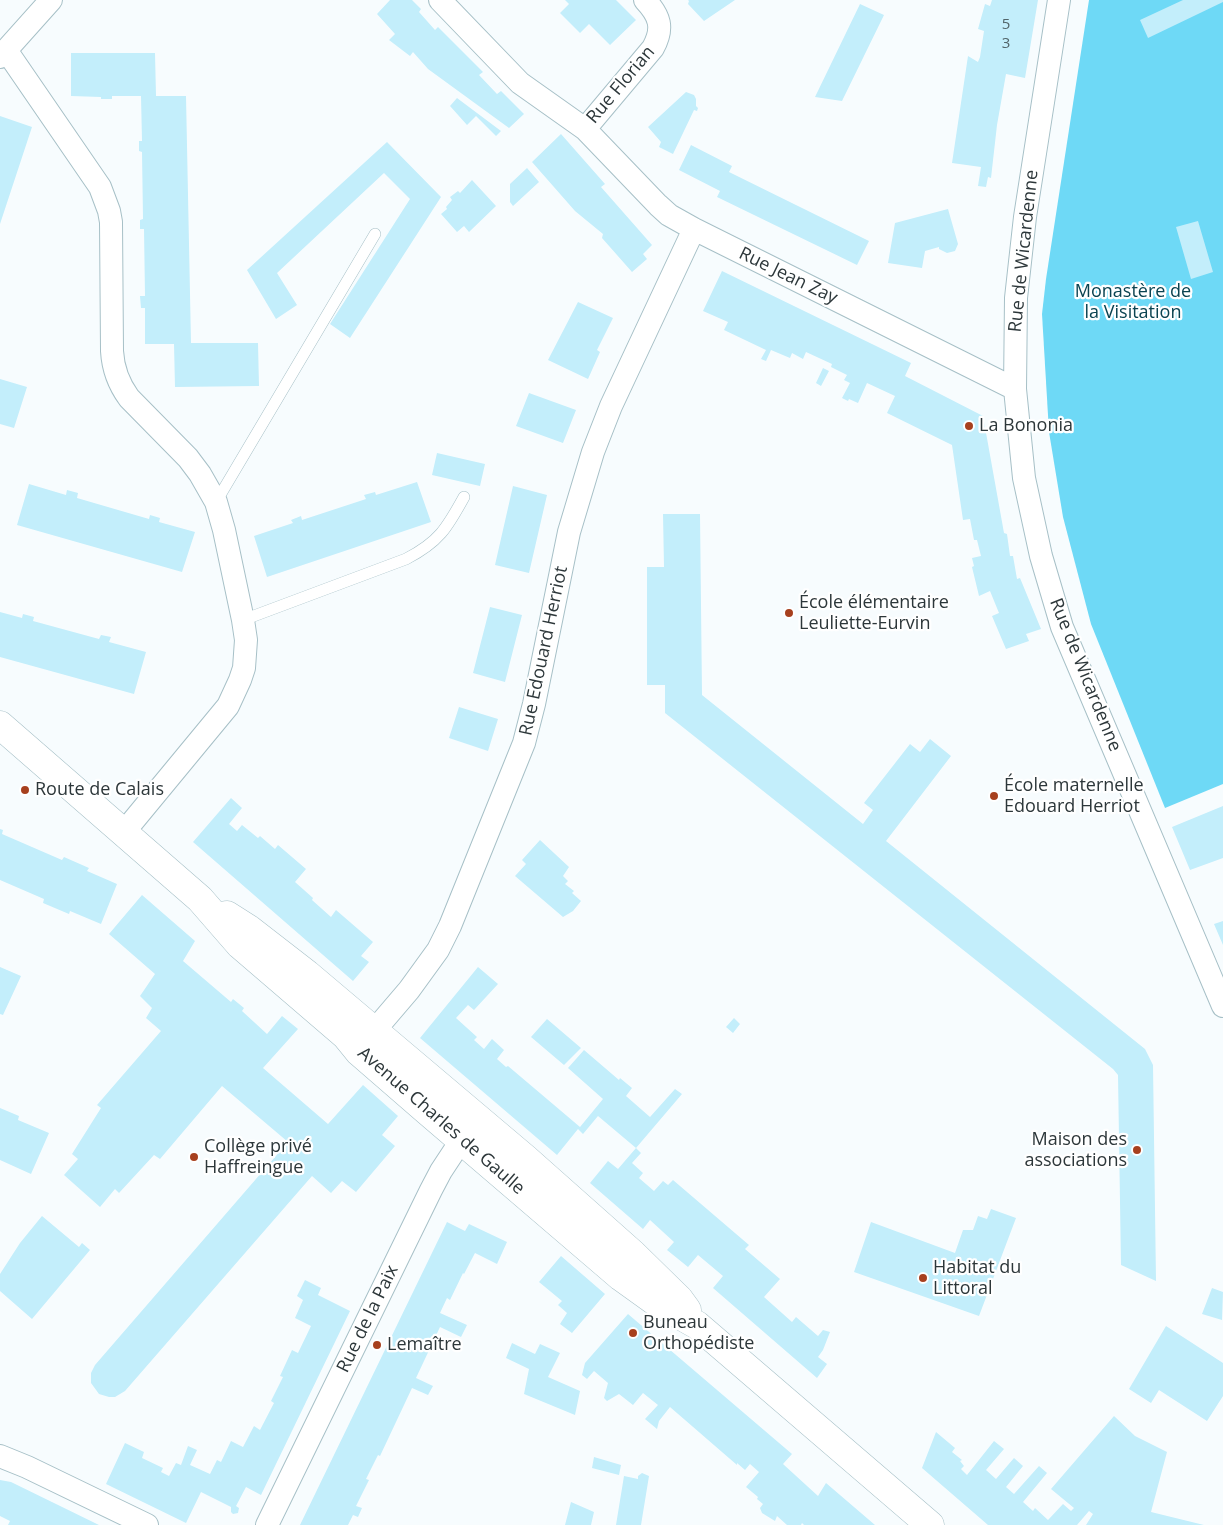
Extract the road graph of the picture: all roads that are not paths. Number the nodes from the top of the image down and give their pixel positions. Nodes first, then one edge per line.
1 (50, 0) edge
2 (440, 0) edge
3 (645, 0) edge
4 (1059, 0) edge
5 (3, 54) edge
6 (585, 129) junction
7 (694, 230) junction
8 (375, 234) dead end
9 (1015, 389) junction
10 (464, 497) dead end
11 (216, 502) junction
12 (243, 620) junction
13 (0, 725) edge
14 (124, 832) junction
15 (200, 899) junction
16 (1223, 1006) edge
17 (374, 1031) junction
18 (346, 1036) junction
19 (477, 1118) junction
20 (460, 1140) junction
21 (697, 1325) junction
22 (0, 1456) edge
23 (147, 1525) edge
24 (267, 1525) edge
25 (930, 1525) edge

1 - 5 street
2 - 6 street, Rue Florian
3 - 6 street, Rue Florian
4 - 9 street, Rue de Wicardenne
5 - 11 street
6 - 7 street, Rue Jean Zay
7 - 9 street, Rue Jean Zay
7 - 17 street, Rue Edouard Herriot
8 - 11 lane
9 - 16 street, Rue de Wicardenne
10 - 12 lane
11 - 12 street
12 - 14 street
13 - 14 main road, Avenue Charles de Gaulle
14 - 15 main road, Avenue Charles de Gaulle
15 - 17 main road, Avenue Charles de Gaulle
15 - 18 main road, Avenue Charles de Gaulle
17 - 18 street
17 - 19 main road, Avenue Charles de Gaulle
18 - 20 main road, Avenue Charles de Gaulle
19 - 20 street, Rue de la Paix
19 - 21 main road, Avenue Charles de Gaulle
20 - 21 main road, Avenue Charles de Gaulle
20 - 24 street, Rue de la Paix
21 - 25 main road, Avenue Charles de Gaulle
22 - 23 street

